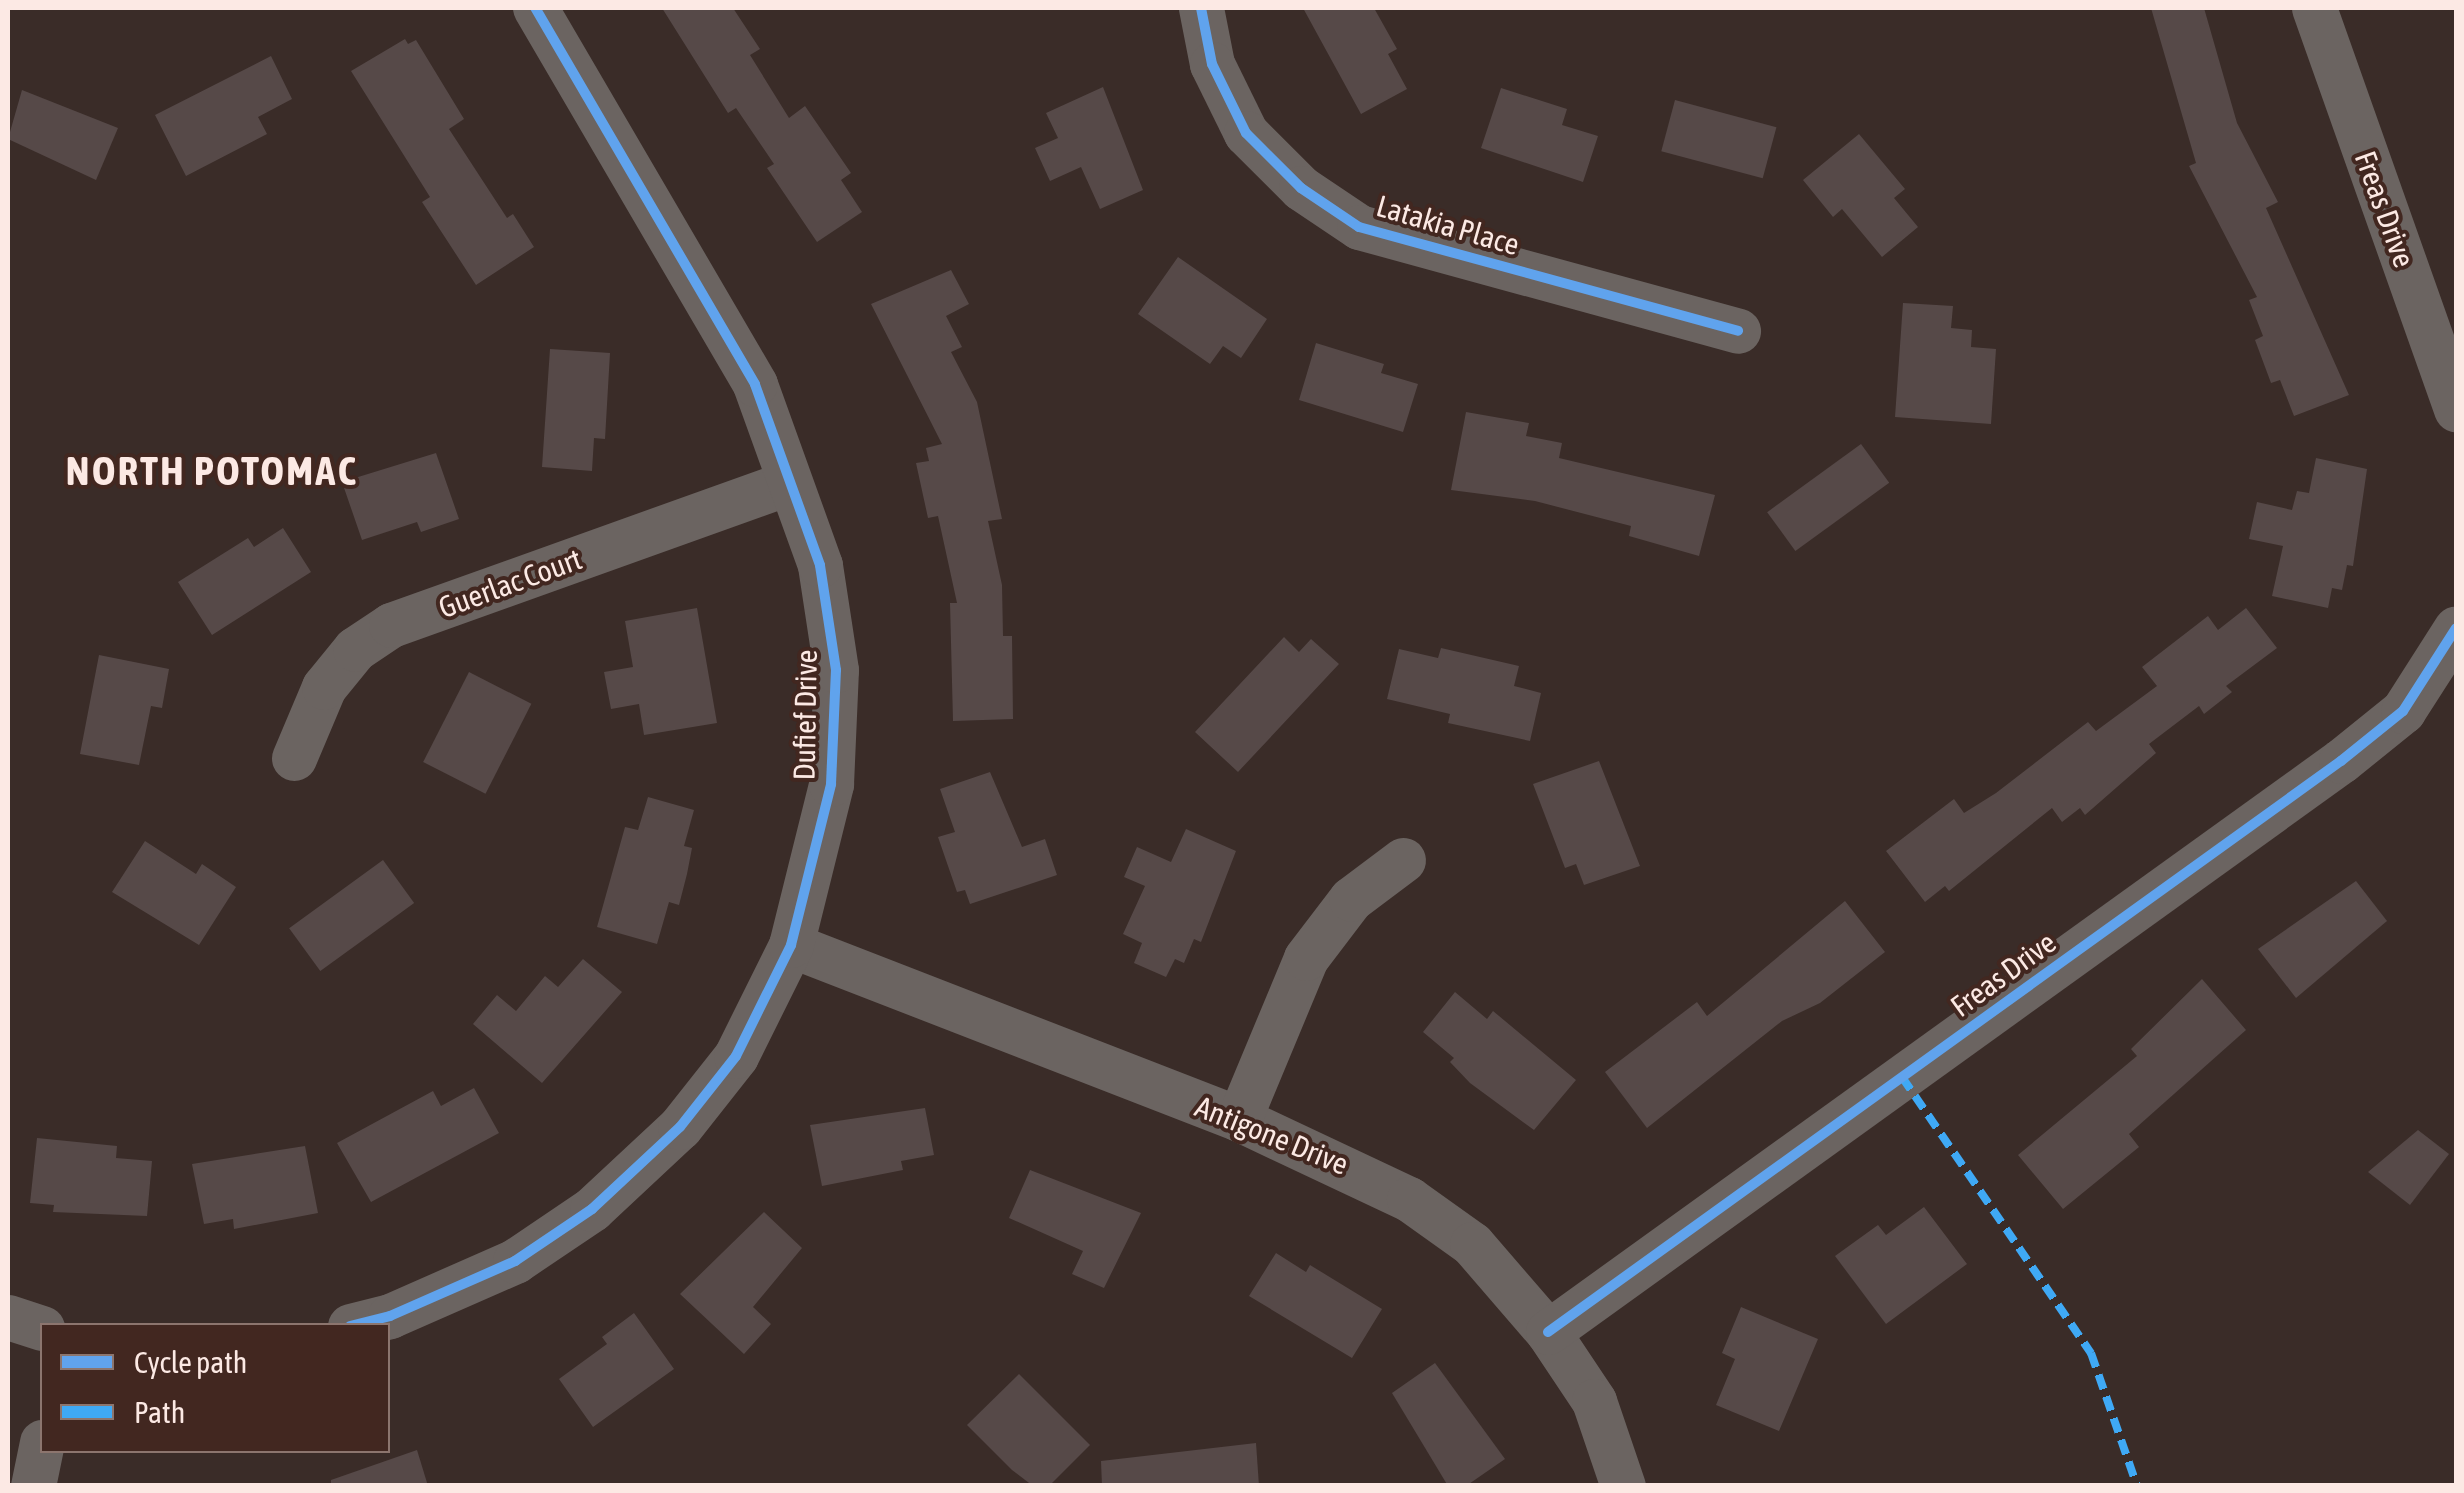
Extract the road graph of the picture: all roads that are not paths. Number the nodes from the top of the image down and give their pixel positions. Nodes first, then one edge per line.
1 (535, 8) edge
2 (1201, 8) edge
3 (2320, 9) edge
4 (1738, 330) dead end
5 (2456, 410) edge
6 (788, 483) junction
7 (2456, 628) edge
8 (2446, 676) edge
9 (294, 758) dead end
10 (1403, 860) dead end
11 (791, 945) junction
12 (1239, 1120) junction
13 (8, 1317) edge
14 (362, 1323) edge
15 (40, 1327) edge
16 (1548, 1332) junction
17 (40, 1452) edge
18 (33, 1486) edge
19 (1623, 1486) edge

1 - 6 street, Dufief Drive
2 - 4 street, Latakia Place
3 - 5 street, Freas Drive
6 - 9 street, Guerlac Court
6 - 11 street, Dufief Drive
7 - 8 street, Freas Drive
8 - 16 street, Freas Drive
10 - 12 street
11 - 12 street, Antigone Drive
11 - 14 street, Dufief Drive
12 - 16 street, Antigone Drive
13 - 15 street
16 - 19 street, Antigone Drive
17 - 18 street

